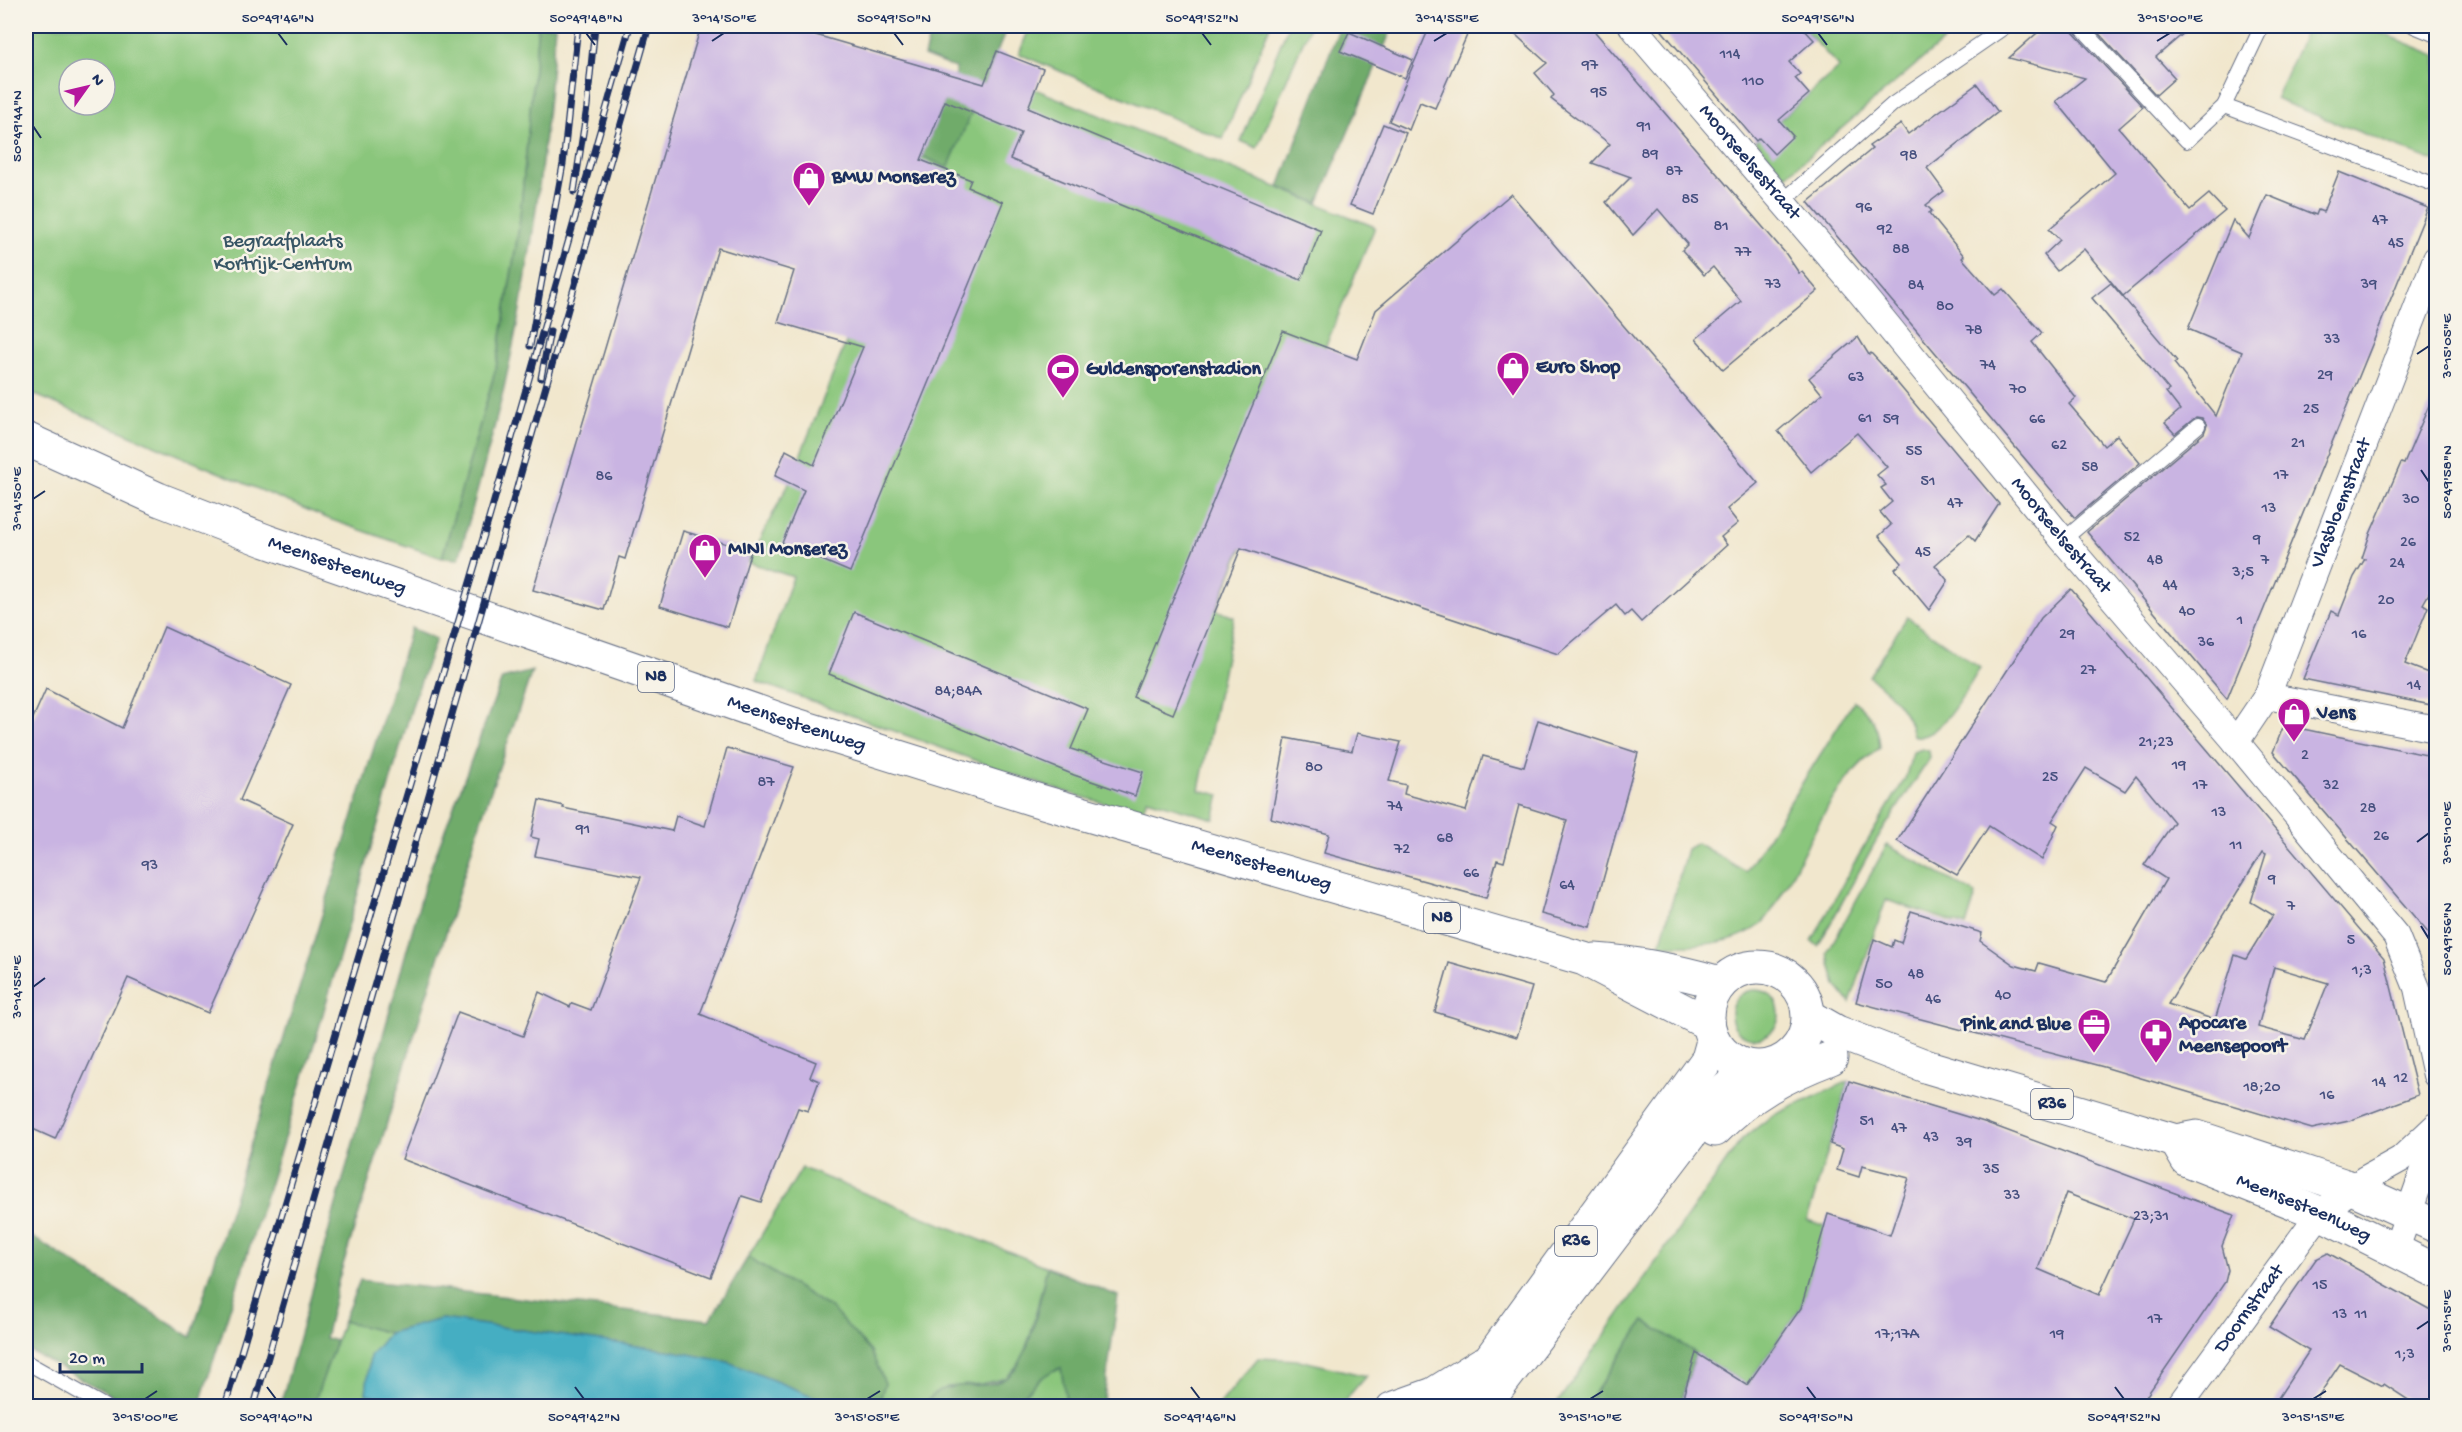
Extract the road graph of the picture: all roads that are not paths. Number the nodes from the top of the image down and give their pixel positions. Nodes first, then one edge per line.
1 (1632, 26) edge
2 (2006, 26) edge
3 (2080, 26) edge
4 (2262, 26) edge
5 (2414, 26) edge
6 (2436, 35) edge
7 (2224, 106) junction
8 (2436, 185) edge
9 (1783, 201) junction
10 (2436, 259) edge
11 (2198, 426) dead end
12 (26, 439) edge
13 (2063, 540) junction
14 (2267, 696) junction
15 (2436, 729) edge
16 (2236, 742) junction
17 (1584, 959) junction
18 (1720, 983) junction
19 (1809, 1016) junction
20 (1710, 1032) junction
21 (1789, 1058) junction
22 (1831, 1058) junction
23 (1928, 1067) junction
24 (1750, 1068) junction
25 (2436, 1075) edge
26 (2436, 1126) edge
27 (2436, 1136) edge
28 (2176, 1141) junction
29 (1652, 1187) junction
30 (2352, 1188) junction
31 (2320, 1214) junction
32 (2428, 1222) edge
33 (2396, 1249) junction
34 (2430, 1268) edge
35 (26, 1362) edge
36 (1500, 1383) edge
37 (104, 1407) edge
38 (1389, 1407) edge
39 (1456, 1407) edge
40 (1484, 1407) edge
41 (2179, 1407) edge

1 - 9 street, Moorseelsestraat
2 - 9 lane
3 - 7 lane
4 - 7 lane
5 - 6 lane
7 - 8 lane
9 - 13 street, Moorseelsestraat
10 - 14 street, Vlasbloemstraat
11 - 13 lane
12 - 17 main road, Meensesteenweg / N8
13 - 16 street, Moorseelsestraat
14 - 15 street
14 - 16 street, Vlasbloemstraat
16 - 25 street, Moorseelsestraat
17 - 18 main road, Meensesteenweg / N8
17 - 20 main road, Meensesteenweg / N8
18 - 19 main road
18 - 20 main road, R36
19 - 21 main road
19 - 23 main road, Meensesteenweg / R36
20 - 24 main road
20 - 36 main road, R36
21 - 22 main road, Meensesteenweg / R36
21 - 24 main road, R36
22 - 23 main road, Meensesteenweg / R36
22 - 29 main road, R36
23 - 28 main road, Meensesteenweg / R36
24 - 29 main road, R36
26 - 30 street
27 - 32 street
28 - 30 main road, Meensesteenweg / R36
28 - 31 main road, Meensesteenweg
29 - 36 main road, R36
30 - 31 street
30 - 32 main road, Meensesteenweg / R36
31 - 33 main road, Meensesteenweg
31 - 41 street, Doornstraat
32 - 33 street
32 - 34 street
33 - 34 main road, Meensesteenweg
35 - 37 lane
36 - 38 street
36 - 39 main road, R36
36 - 40 main road, R36

